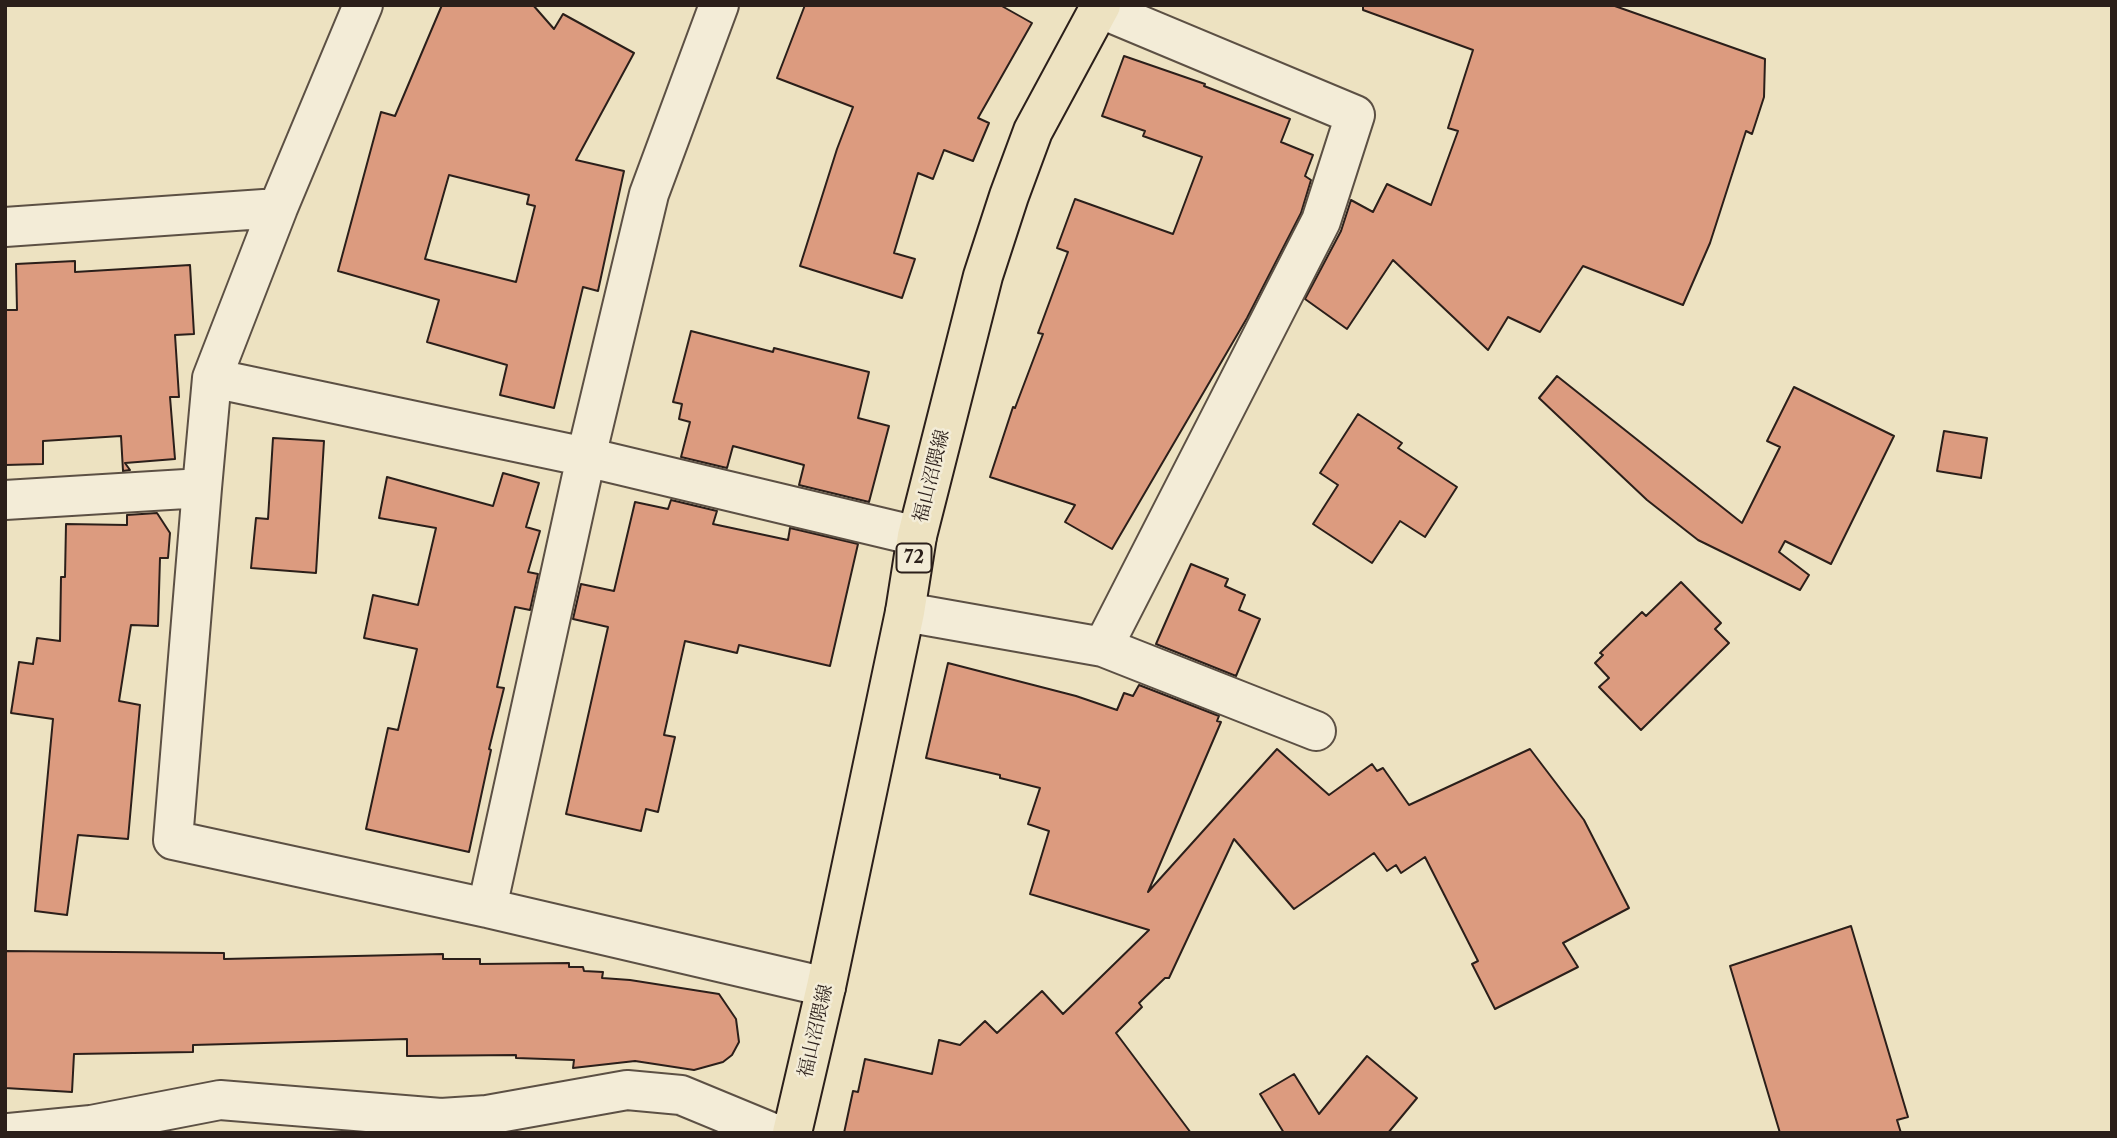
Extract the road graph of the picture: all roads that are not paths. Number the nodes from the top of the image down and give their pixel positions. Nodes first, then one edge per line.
1 (363, 5) edge
2 (719, 5) edge
3 (1100, 7) edge
4 (278, 208) junction
5 (5, 227) edge
6 (212, 378) junction
7 (586, 457) junction
8 (202, 488) junction
9 (5, 500) edge
10 (917, 536) junction
11 (905, 611) junction
12 (1103, 647) junction
13 (1316, 731) dead end
14 (487, 908) junction
15 (826, 987) junction
16 (439, 1126) edge
17 (90, 1129) edge
18 (9, 1133) edge
19 (774, 1133) edge
20 (792, 1133) edge

1 - 4 street
2 - 7 street
3 - 10 main road, 福山沼隈線 / 72
3 - 12 street
4 - 5 street
4 - 6 street
6 - 7 street
6 - 8 street
7 - 10 street
7 - 14 street
8 - 9 street
8 - 14 street
10 - 11 main road, 福山沼隈線 / 72
11 - 12 street
11 - 15 main road, 福山沼隈線 / 72
12 - 13 street
14 - 15 street
15 - 20 main road, 福山沼隈線 / 72
16 - 17 street
16 - 19 street
17 - 18 street

